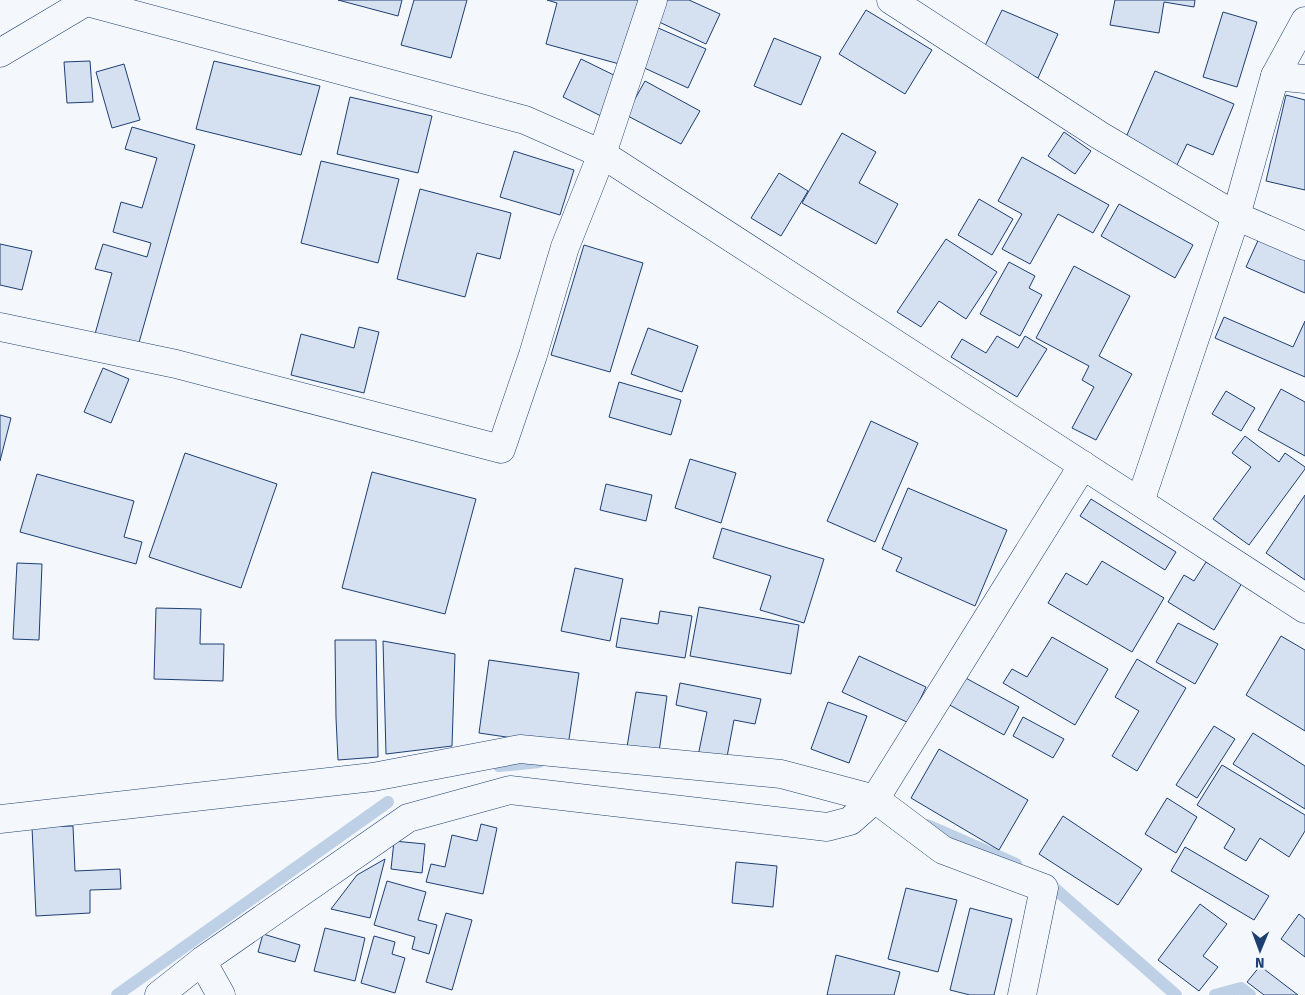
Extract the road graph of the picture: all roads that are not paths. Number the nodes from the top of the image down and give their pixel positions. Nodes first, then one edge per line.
1 (653, 0) edge
2 (891, 0) edge
3 (88, 1) edge
4 (1305, 21) edge
5 (0, 53) edge
6 (1274, 76) junction
7 (1305, 79) edge
8 (602, 154) junction
9 (1236, 216) junction
10 (1305, 246) edge
11 (0, 327) edge
12 (1082, 465) junction
13 (1140, 502) junction
14 (1305, 609) edge
15 (875, 799) junction
16 (0, 819) edge
17 (202, 961) junction
18 (159, 995) edge
19 (221, 995) edge
20 (1022, 995) edge

1 - 8 street
2 - 9 street
3 - 5 street
3 - 8 street
4 - 6 street
6 - 7 street
6 - 9 street
8 - 11 street
8 - 12 street
9 - 10 street
9 - 13 street
12 - 13 street
12 - 15 street
13 - 14 street
15 - 16 street
15 - 17 street
15 - 20 street
17 - 18 street
17 - 19 street

